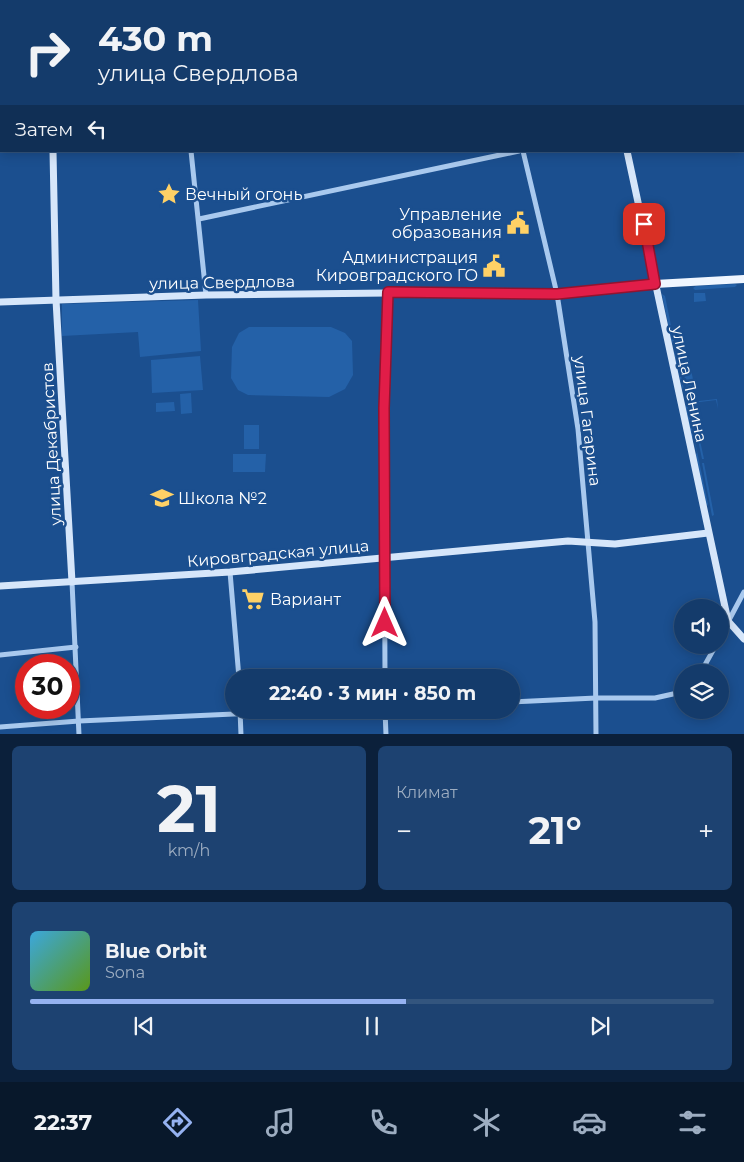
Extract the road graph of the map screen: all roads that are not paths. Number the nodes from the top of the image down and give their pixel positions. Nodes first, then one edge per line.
1 (53, 152) edge
2 (191, 152) edge
3 (514, 152) edge
4 (523, 152) edge
5 (627, 152) edge
6 (199, 219) junction
7 (744, 279) edge
8 (655, 284) junction
9 (388, 292) junction
10 (557, 294) junction
11 (206, 295) junction
12 (56, 300) junction
13 (0, 302) edge
14 (708, 533) junction
15 (589, 543) junction
16 (385, 558) junction
17 (230, 572) junction
18 (72, 582) junction
19 (0, 586) edge
20 (744, 592) edge
21 (723, 599) edge
22 (729, 619) edge
23 (729, 622) edge
24 (744, 639) edge
25 (76, 647) junction
26 (0, 655) edge
27 (238, 669) edge
28 (385, 669) edge
29 (674, 694) edge
30 (596, 698) junction
31 (520, 702) edge
32 (225, 713) edge
33 (240, 719) edge
34 (385, 719) edge
35 (79, 722) junction
36 (0, 727) edge
37 (80, 734) edge
38 (241, 734) edge
39 (386, 734) edge
40 (596, 734) edge

1 - 12 main road, улица Декабристов
2 - 6 street
3 - 6 street
4 - 10 street, улица Гагарина
5 - 8 main road, улица Ленина
6 - 11 street
7 - 8 main road, улица Свердлова
8 - 10 main road, улица Свердлова
8 - 14 main road, улица Ленина
9 - 10 main road, улица Свердлова
9 - 11 main road, улица Свердлова
9 - 16 street
10 - 15 street, улица Гагарина
11 - 12 main road, улица Свердлова
12 - 13 main road, улица Свердлова
12 - 18 main road, улица Декабристов
14 - 15 main road, Кировградская улица
14 - 21 main road, улица Ленина
15 - 16 main road, Кировградская улица
15 - 30 street, улица Гагарина
16 - 17 main road, Кировградская улица
16 - 28 street
17 - 18 main road, Кировградская улица
17 - 27 street
18 - 19 main road, Кировградская улица
18 - 25 street, улица Декабристов
20 - 22 street
23 - 24 main road
25 - 26 street
25 - 35 street, улица Декабристов
29 - 30 street
30 - 31 street
30 - 40 street, улица Гагарина
32 - 35 street
33 - 38 street
34 - 39 street
35 - 36 street
35 - 37 street, улица Декабристов

